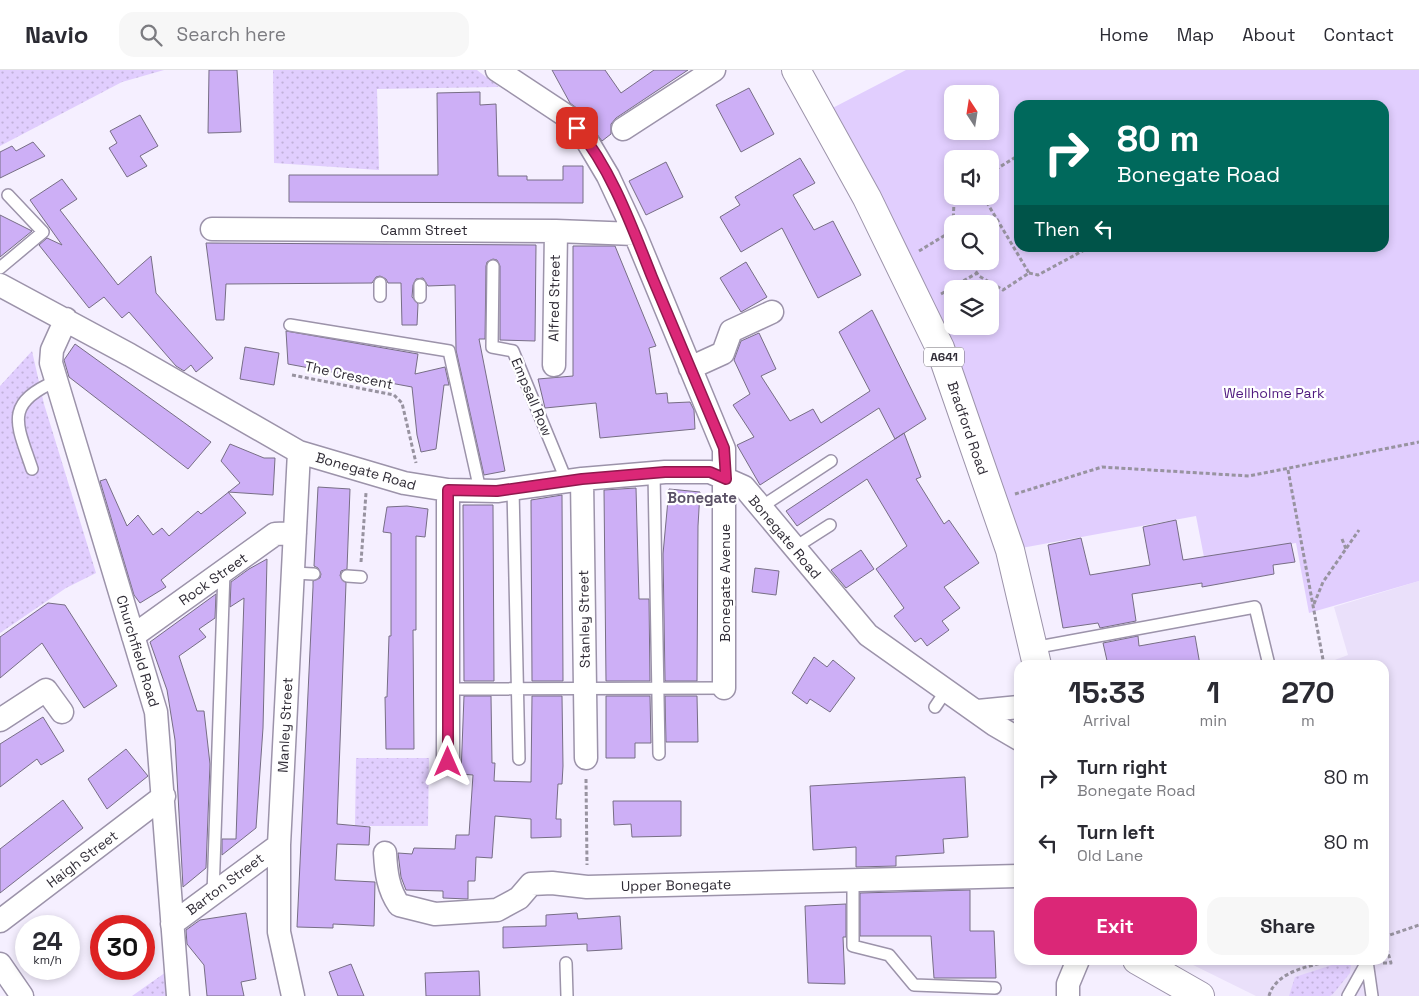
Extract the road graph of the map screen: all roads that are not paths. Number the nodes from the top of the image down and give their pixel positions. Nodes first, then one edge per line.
1 (497, 70) edge
2 (714, 70) edge
3 (796, 70) edge
4 (624, 129) dead end
5 (8, 195) dead end
6 (212, 229) dead end
7 (556, 231) junction
8 (635, 234) junction
9 (493, 266) dead end
10 (0, 268) edge
11 (380, 283) dead end
12 (0, 285) edge
13 (380, 296) dead end
14 (772, 312) dead end
15 (66, 319) junction
16 (290, 325) dead end
17 (554, 365) dead end
18 (690, 368) junction
19 (56, 381) junction
20 (299, 452) junction
21 (831, 461) dead end
22 (32, 469) dead end
23 (654, 473) junction
24 (726, 479) junction
25 (575, 480) junction
26 (513, 489) junction
27 (448, 490) junction
28 (480, 490) junction
29 (761, 507) junction
30 (830, 525) dead end
31 (295, 533) junction
32 (794, 548) junction
33 (224, 571) junction
34 (346, 576) dead end
35 (361, 577) road end
36 (133, 636) junction
37 (1035, 656) edge
38 (1268, 660) edge
39 (657, 688) junction
40 (724, 688) joint
41 (448, 689) junction
42 (518, 689) junction
43 (585, 689) junction
44 (1014, 707) edge
45 (978, 711) junction
46 (66, 715) dead end
47 (0, 720) edge
48 (1014, 735) edge
49 (659, 754) dead end
50 (519, 758) dead end
51 (586, 758) road end
52 (448, 762) dead end
53 (164, 796) junction
54 (278, 845) junction
55 (385, 853) dead end
56 (1014, 876) edge
57 (853, 880) junction
58 (212, 895) junction
59 (0, 921) edge
60 (172, 924) junction
61 (566, 963) dead end
62 (0, 964) edge
63 (1076, 965) edge
64 (1146, 965) edge
65 (1365, 965) edge
66 (1368, 965) edge
67 (995, 988) dead end
68 (22, 996) edge
69 (178, 996) edge
70 (293, 996) edge
71 (567, 996) edge
72 (1068, 996) edge
73 (1200, 996) edge
74 (1348, 996) edge
75 (1372, 996) edge

1 - 8 street, Bonegate Avenue
2 - 4 street
3 - 37 main road, Bradford Road / A641
5 - 10 lane
6 - 7 street, Camm Street
7 - 8 street, Camm Street
7 - 17 street, Alfred Street
8 - 18 street, Bonegate Avenue
9 - 25 lane, Empsall Row
11 - 13 lane
12 - 15 street, Bonegate Road
14 - 18 street
15 - 19 street, Churchfield Road
15 - 20 street, Bonegate Road
16 - 28 lane
18 - 24 street, Bonegate Avenue
19 - 22 lane
19 - 36 street, Churchfield Road
20 - 27 street, Bonegate Road
20 - 31 street, Manley Street
21 - 29 lane
23 - 24 street, Bonegate Road
23 - 25 street, Bonegate Road
23 - 39 lane
24 - 29 street, Bonegate Road
24 - 40 street, Bonegate Avenue
25 - 26 street, Bonegate Road
25 - 43 street, Stanley Street
26 - 28 street, Bonegate Road
26 - 42 lane
27 - 28 street, Bonegate Road
27 - 41 street
29 - 32 street, Bonegate Road
30 - 32 lane
31 - 33 street, Rock Street
31 - 54 street, Manley Street
32 - 45 street, Bonegate Road
33 - 36 street, Rock Street
33 - 58 lane
34 - 35 lane
36 - 53 street, Churchfield Road
37 - 38 lane
39 - 40 lane
39 - 43 lane
39 - 49 lane
41 - 42 lane
41 - 52 street
42 - 43 lane
42 - 50 lane
43 - 51 street, Stanley Street
44 - 45 street
45 - 48 street, Bonegate Road
46 - 47 street
53 - 59 street, Haigh Street
53 - 60 street, Churchfield Road
54 - 58 street, Barton Street
54 - 70 street, Manley Street
55 - 57 street, Upper Bonegate
56 - 57 street, Upper Bonegate
57 - 67 lane
58 - 60 street, Barton Street
60 - 69 street, Churchfield Road
61 - 71 lane
62 - 68 street
63 - 72 street
64 - 73 main road
65 - 74 lane
66 - 75 lane

